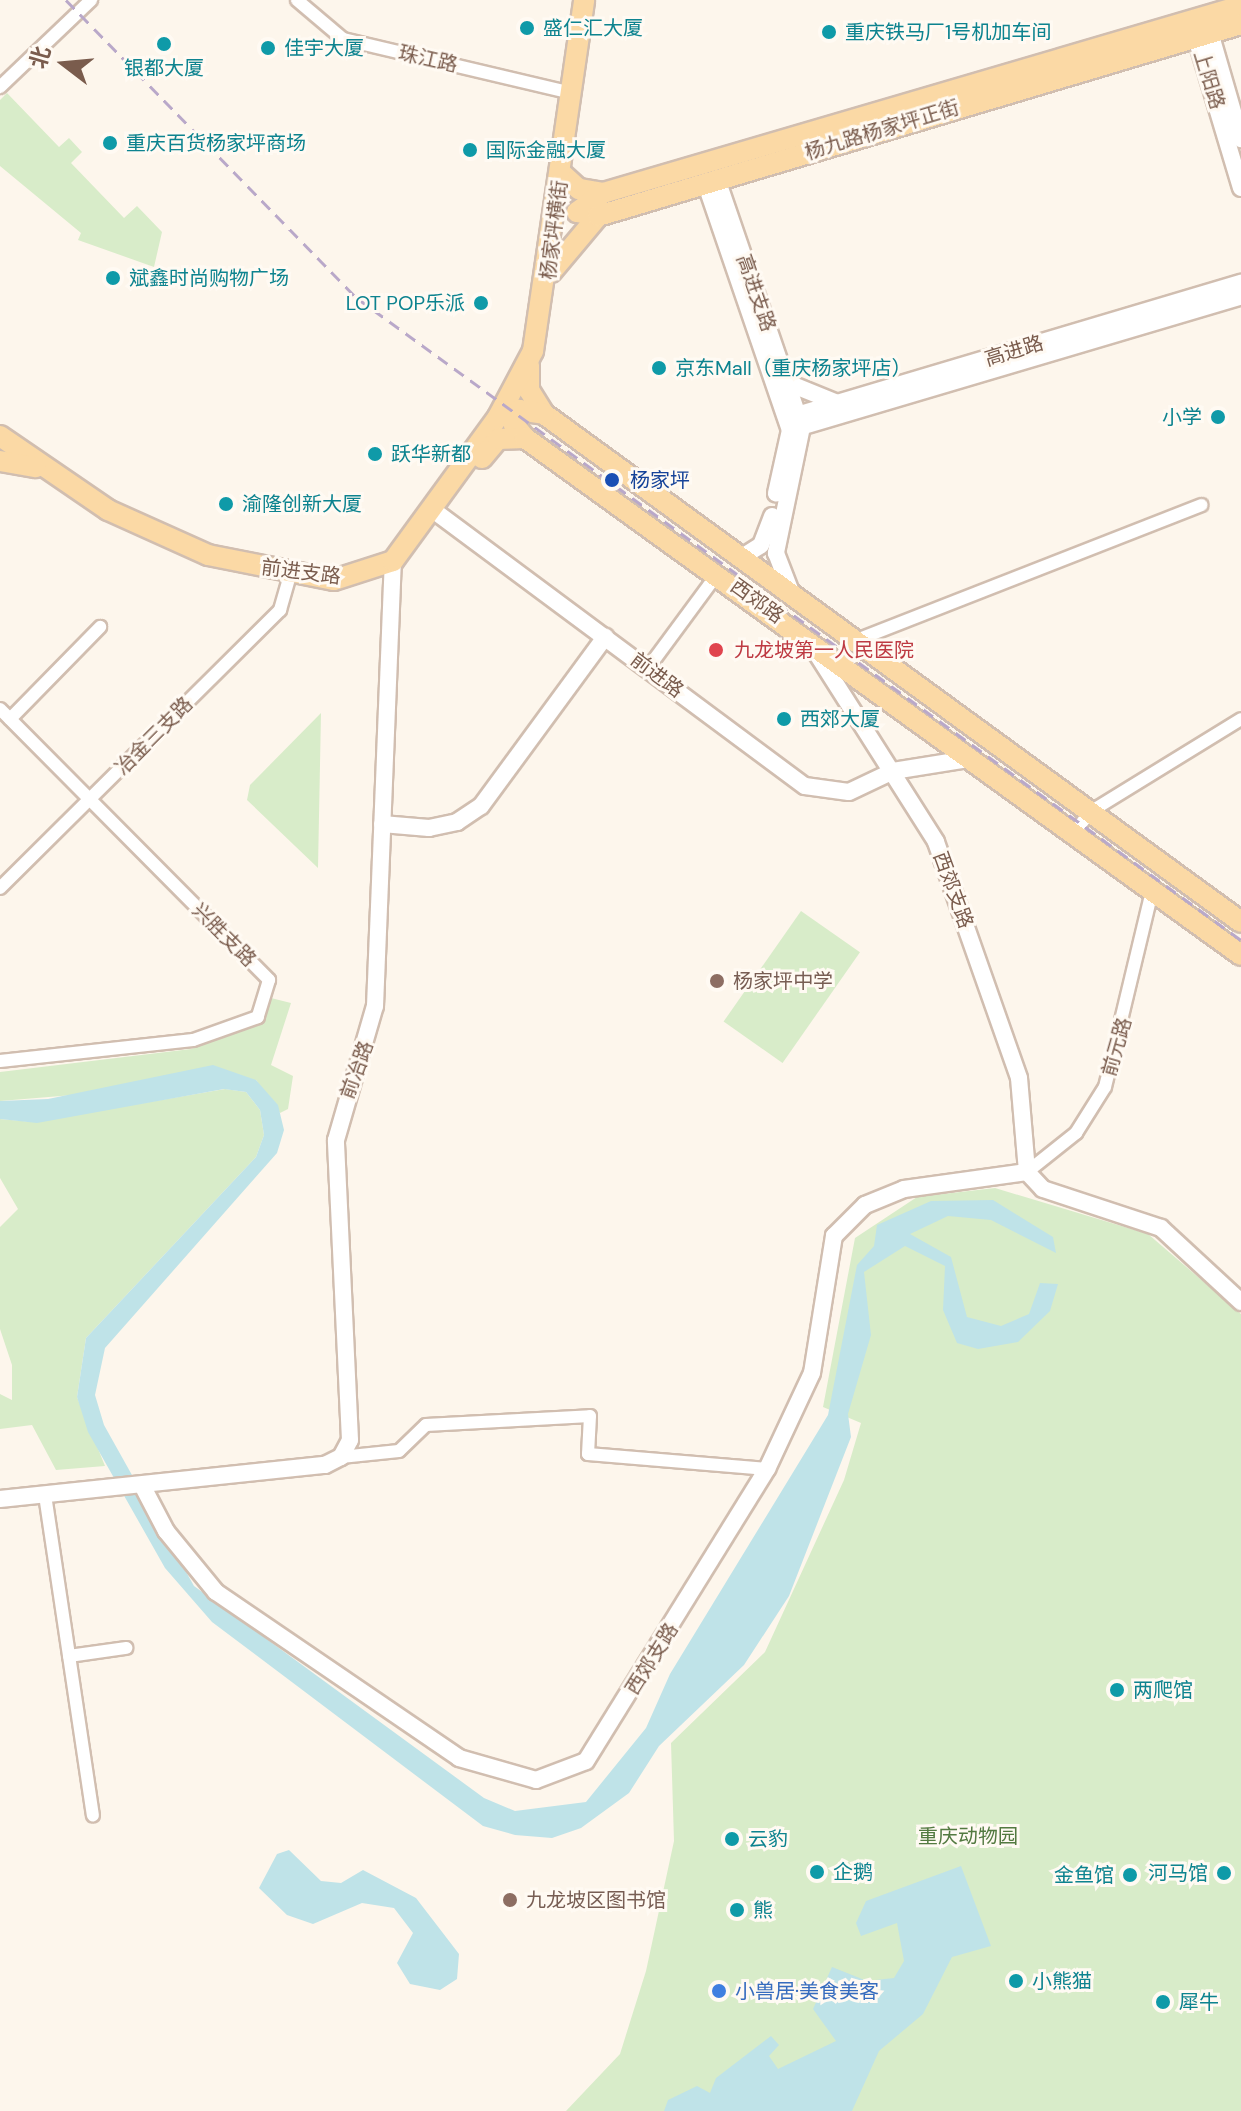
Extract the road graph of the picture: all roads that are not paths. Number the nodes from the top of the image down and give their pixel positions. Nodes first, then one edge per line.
1 (91, 0) edge
2 (297, 0) edge
3 (584, 0) edge
4 (1241, 6) edge
5 (1241, 24) edge
6 (1200, 25) junction
7 (0, 87) edge
8 (571, 93) junction
9 (1241, 139) edge
10 (561, 173) junction
11 (711, 181) junction
12 (1241, 188) edge
13 (603, 193) junction
14 (598, 216) junction
15 (549, 276) junction
16 (1241, 283) edge
17 (1241, 296) edge
18 (529, 364) junction
19 (788, 383) junction
20 (840, 403) junction
21 (544, 414) junction
22 (794, 423) junction
23 (0, 436) edge
24 (525, 438) junction
25 (0, 461) edge
26 (46, 470) junction
27 (1202, 505) dead end
28 (433, 510) junction
29 (742, 557) junction
30 (393, 561) junction
31 (718, 573) junction
32 (290, 574) junction
33 (791, 592) junction
34 (100, 627) dead end
35 (805, 636) junction
36 (605, 637) junction
37 (857, 640) junction
38 (648, 668) junction
39 (5, 714) edge
40 (1241, 719) edge
41 (968, 759) junction
42 (893, 771) junction
43 (91, 800) junction
44 (1090, 812) junction
45 (382, 824) junction
46 (1073, 835) junction
47 (0, 888) edge
48 (1152, 891) junction
49 (1241, 922) edge
50 (1241, 955) edge
51 (0, 1061) edge
52 (1027, 1172) junction
53 (1241, 1302) edge
54 (341, 1457) junction
55 (767, 1469) junction
56 (143, 1487) junction
57 (45, 1495) junction
58 (0, 1499) edge
59 (126, 1648) dead end
60 (69, 1656) junction
61 (93, 1815) dead end

1 - 7 street
2 - 8 street, 珠江路
3 - 8 main road, 杨家坪横街
4 - 6 main road, 杨九路杨家坪正街
5 - 6 main road, 杨九路杨家坪正街
6 - 9 street
6 - 11 main road, 杨九路杨家坪正街
6 - 12 street, 上阳路
6 - 13 main road, 杨九路杨家坪正街
8 - 10 main road, 杨家坪横街
10 - 13 main road
10 - 15 main road, 杨家坪横街
11 - 14 main road, 杨九路杨家坪正街
11 - 19 street, 高进支路
11 - 22 street, 高进支路
13 - 14 main road
14 - 15 main road
15 - 18 main road, 杨家坪横街
16 - 20 street, 高进路
17 - 22 street, 高进路
18 - 21 main road
18 - 28 main road
19 - 20 street
19 - 22 street, 高进支路
20 - 22 street, 高进路
21 - 24 main road
21 - 29 main road, 西郊路
22 - 29 street
22 - 33 street
23 - 26 main road, 前进支路
24 - 28 main road
24 - 31 main road, 西郊路
25 - 26 main road
26 - 32 main road, 前进支路
27 - 37 street
28 - 30 main road
28 - 36 street, 前进路
29 - 33 main road, 西郊路
30 - 32 main road, 前进支路
30 - 45 street, 前冶路
31 - 35 main road, 西郊路
31 - 38 street
32 - 43 street, 冶金三支路
33 - 37 main road, 西郊路
34 - 39 street
35 - 41 main road, 西郊路
35 - 42 street, 西郊支路
36 - 38 street, 前进路
36 - 45 street
37 - 44 main road, 西郊路
38 - 42 street, 前进路
39 - 43 street, 兴胜支路
40 - 44 street
41 - 42 street, 前进路
41 - 46 main road, 西郊路
42 - 52 street, 西郊支路
43 - 47 street, 冶金三支路
43 - 51 street, 兴胜支路
44 - 46 street
44 - 49 main road, 西郊路
45 - 54 street, 前冶路
46 - 48 main road, 西郊路
48 - 50 main road, 西郊路
48 - 52 street, 前元路
52 - 53 street
52 - 55 street, 西郊支路
54 - 55 street
54 - 56 street
55 - 56 street, 西郊支路
56 - 57 street
57 - 58 street
57 - 60 street
59 - 60 street
60 - 61 street

